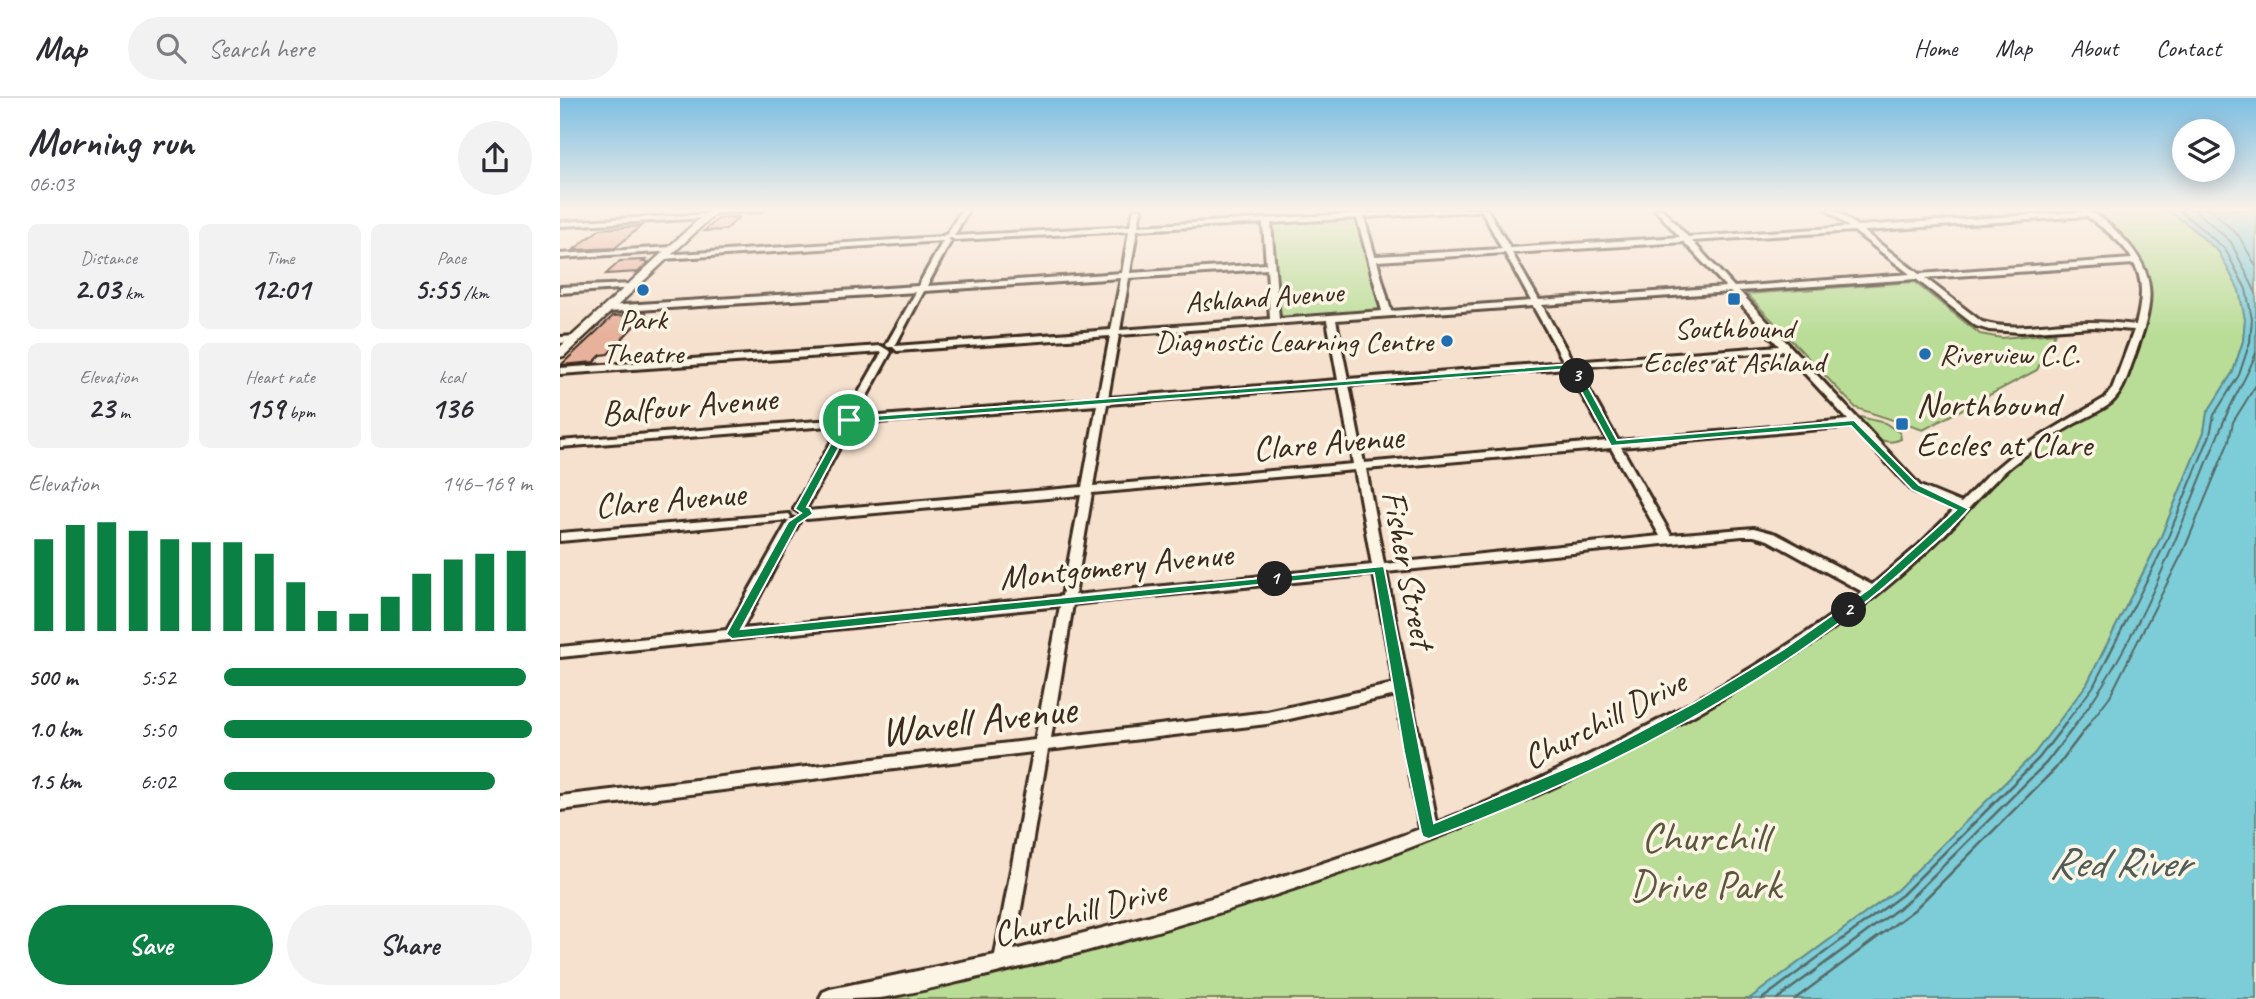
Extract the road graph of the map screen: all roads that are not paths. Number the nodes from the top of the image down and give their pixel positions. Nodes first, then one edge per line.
1 (707, 251) edge
2 (942, 251) edge
3 (1130, 251) edge
4 (1270, 251) edge
5 (1370, 251) edge
6 (1508, 251) joint
7 (1695, 251) edge
8 (1884, 251) edge
9 (2130, 251) edge
10 (668, 253) junction
11 (560, 256) edge
12 (1373, 260) junction
13 (2137, 261) junction
14 (1271, 267) junction
15 (1126, 276) junction
16 (1917, 276) junction
17 (632, 286) junction
18 (922, 289) junction
19 (1731, 289) junction
20 (560, 290) edge
21 (1536, 303) junction
22 (608, 309) junction
23 (1387, 313) junction
24 (1331, 317) junction
25 (1275, 321) junction
26 (2140, 328) junction
27 (1115, 332) junction
28 (575, 339) junction
29 (560, 340) edge
30 (1785, 348) junction
31 (889, 349) junction
32 (560, 353) edge
33 (1572, 366) junction
34 (560, 371) edge
35 (1343, 384) junction
36 (1103, 401) junction
37 (849, 420) junction
38 (1854, 423) junction
39 (560, 443) edge
40 (1614, 444) junction
41 (1360, 467) junction
42 (1087, 491) junction
43 (1964, 509) junction
44 (797, 516) junction
45 (560, 537) edge
46 (1667, 539) junction
47 (1380, 569) junction
48 (1874, 592) junction
49 (1068, 600) junction
50 (732, 634) junction
51 (560, 652) edge
52 (1401, 688) junction
53 (1041, 747) junction
54 (560, 803) edge
55 (1429, 832) junction
56 (1003, 963) junction
57 (830, 999) edge

1 - 10 street
2 - 18 street
3 - 15 street
4 - 14 street
5 - 12 street
6 - 12 street
6 - 21 street
7 - 19 street
8 - 16 street
9 - 13 street, Churchill Drive
10 - 11 street
10 - 17 main road
12 - 23 street
13 - 16 street, Ashland Avenue
13 - 26 street, Churchill Drive
14 - 15 street
14 - 25 street
15 - 18 street
15 - 27 street
16 - 19 street, Ashland Avenue
16 - 26 street
17 - 20 street
17 - 22 main road
18 - 22 street
18 - 31 street
19 - 21 street, Ashland Avenue
19 - 30 street
21 - 23 street, Ashland Avenue
21 - 33 street
22 - 28 main road
23 - 24 street, Ashland Avenue
24 - 25 street, Ashland Avenue
24 - 35 street, Fisher Street
25 - 27 street, Ashland Avenue
26 - 43 street, Churchill Drive
27 - 31 street, Ashland Avenue
27 - 36 street
28 - 29 street
28 - 32 main road
30 - 33 street, Balfour Avenue
30 - 38 street
31 - 34 street, Ashland Avenue
31 - 37 street
33 - 35 street, Balfour Avenue
33 - 40 street
35 - 36 street, Balfour Avenue
35 - 41 street, Fisher Street
36 - 37 street, Balfour Avenue
36 - 42 street
37 - 39 street, Balfour Avenue
37 - 44 street
38 - 40 street, Clare Avenue
38 - 43 street
40 - 41 street, Clare Avenue
40 - 46 street
41 - 42 street, Clare Avenue
41 - 47 street, Fisher Street
42 - 44 street, Clare Avenue
42 - 49 street
43 - 48 street, Churchill Drive
44 - 45 street, Clare Avenue
44 - 50 street
46 - 47 street, Montgomery Avenue
46 - 48 street, Montgomery Avenue
47 - 49 street, Montgomery Avenue
47 - 52 street, Fisher Street
48 - 55 street, Churchill Drive
49 - 50 street, Montgomery Avenue
49 - 53 street
50 - 51 street, Montgomery Avenue
52 - 53 street, Wavell Avenue
52 - 55 street, Fisher Street
53 - 54 street, Wavell Avenue
53 - 56 street
55 - 56 street, Churchill Drive
56 - 57 street, Churchill Drive

